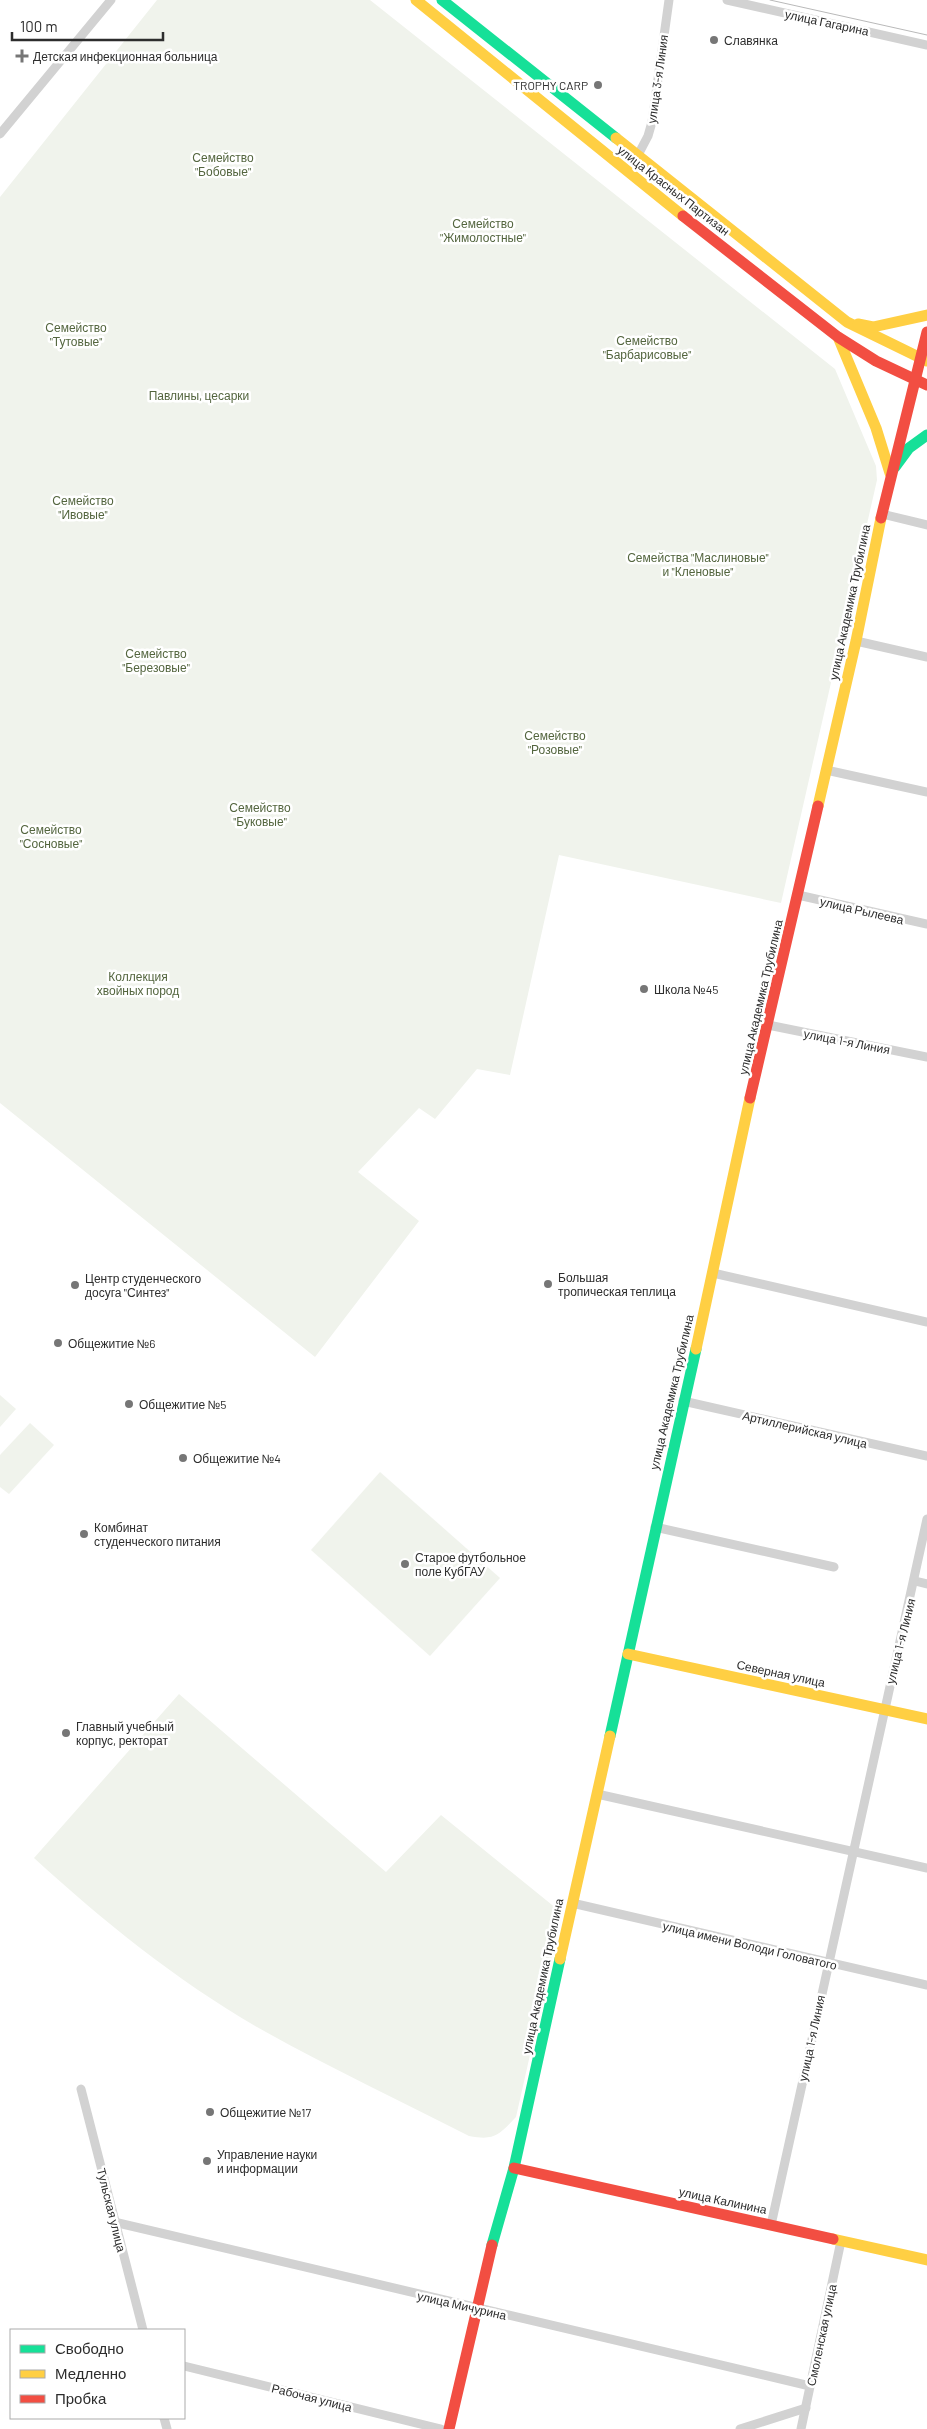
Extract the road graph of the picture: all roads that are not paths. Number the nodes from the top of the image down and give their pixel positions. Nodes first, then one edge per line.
1 (111, 0) edge
2 (416, 0) edge
3 (442, 0) edge
4 (669, 0) edge
5 (727, 0) edge
6 (927, 44) edge
7 (0, 134) edge
8 (638, 155) junction
9 (927, 315) edge
10 (847, 322) junction
11 (927, 332) edge
12 (838, 337) junction
13 (924, 360) edge
14 (915, 380) junction
15 (927, 385) edge
16 (927, 434) edge
17 (890, 473) junction
18 (882, 514) junction
19 (927, 525) edge
20 (856, 641) junction
21 (927, 657) edge
22 (826, 770) junction
23 (927, 792) edge
24 (798, 895) junction
25 (927, 924) edge
26 (768, 1025) junction
27 (927, 1057) edge
28 (713, 1272) junction
29 (927, 1322) edge
30 (683, 1401) junction
31 (927, 1456) edge
32 (927, 1519) edge
33 (655, 1527) junction
34 (834, 1567) dead end
35 (915, 1581) junction
36 (927, 1584) edge
37 (628, 1654) junction
38 (883, 1709) junction
39 (927, 1719) edge
40 (597, 1794) junction
41 (854, 1851) junction
42 (927, 1868) edge
43 (572, 1903) junction
44 (828, 1963) junction
45 (927, 1985) edge
46 (81, 2089) dead end
47 (514, 2168) junction
48 (114, 2222) junction
49 (771, 2225) junction
50 (841, 2241) junction
51 (927, 2260) edge
52 (478, 2308) junction
53 (143, 2329) edge
54 (185, 2366) edge
55 (810, 2386) junction
56 (806, 2408) junction
57 (441, 2429) edge
58 (449, 2429) edge
59 (740, 2429) edge
60 (801, 2429) edge

1 - 7 street
2 - 12 main road, улица Красных Партизан
3 - 8 main road, улица Красных Партизан
4 - 8 street, улица 3-я Линия
5 - 6 street, улица Гагарина
8 - 10 main road, улица Красных Партизан
9 - 10 main road
10 - 13 main road, улица Красных Партизан
11 - 13 main road, улица Академика Трубилина
12 - 14 main road, улица Красных Партизан
12 - 17 main road, улица Академика Трубилина
13 - 14 main road, улица Академика Трубилина
14 - 15 main road, улица Красных Партизан
14 - 17 main road, улица Академика Трубилина
16 - 17 main road, улица Академика Трубилина
17 - 18 main road, улица Академика Трубилина
18 - 19 street
18 - 20 main road, улица Академика Трубилина
20 - 21 street
20 - 22 main road, улица Академика Трубилина
22 - 23 street
22 - 24 main road, улица Академика Трубилина
24 - 25 street, улица Рылеева
24 - 26 main road, улица Академика Трубилина
26 - 27 street, улица 1-я Линия
26 - 28 main road, улица Академика Трубилина
28 - 29 street
28 - 30 main road, улица Академика Трубилина
30 - 31 street, Артиллерийская улица
30 - 33 main road, улица Академика Трубилина
32 - 35 street, улица 1-я Линия
33 - 34 street
33 - 37 main road, улица Академика Трубилина
35 - 36 street
35 - 38 street, улица 1-я Линия
37 - 38 main road, Северная улица
37 - 40 main road, улица Академика Трубилина
38 - 39 main road, Северная улица
38 - 41 street, улица 1-я Линия
40 - 41 street
40 - 43 main road, улица Академика Трубилина
41 - 42 street
41 - 44 street, улица 1-я Линия
43 - 44 street, улица имени Володи Головатого
43 - 47 main road, улица Академика Трубилина
44 - 45 street, улица имени Володи Головатого
44 - 49 street, улица 1-я Линия
46 - 48 street, Тульская улица
47 - 49 main road, улица Калинина
47 - 52 main road, улица Академика Трубилина
48 - 52 street, улица Мичурина
48 - 53 street, Тульская улица
49 - 50 main road, улица Калинина
50 - 51 main road, улица Калинина
50 - 55 street, Смоленская улица
52 - 55 street, улица Мичурина
52 - 58 main road, улица Академика Трубилина
54 - 57 street, Рабочая улица
55 - 56 street, Смоленская улица
56 - 59 street
56 - 60 street, Смоленская улица

